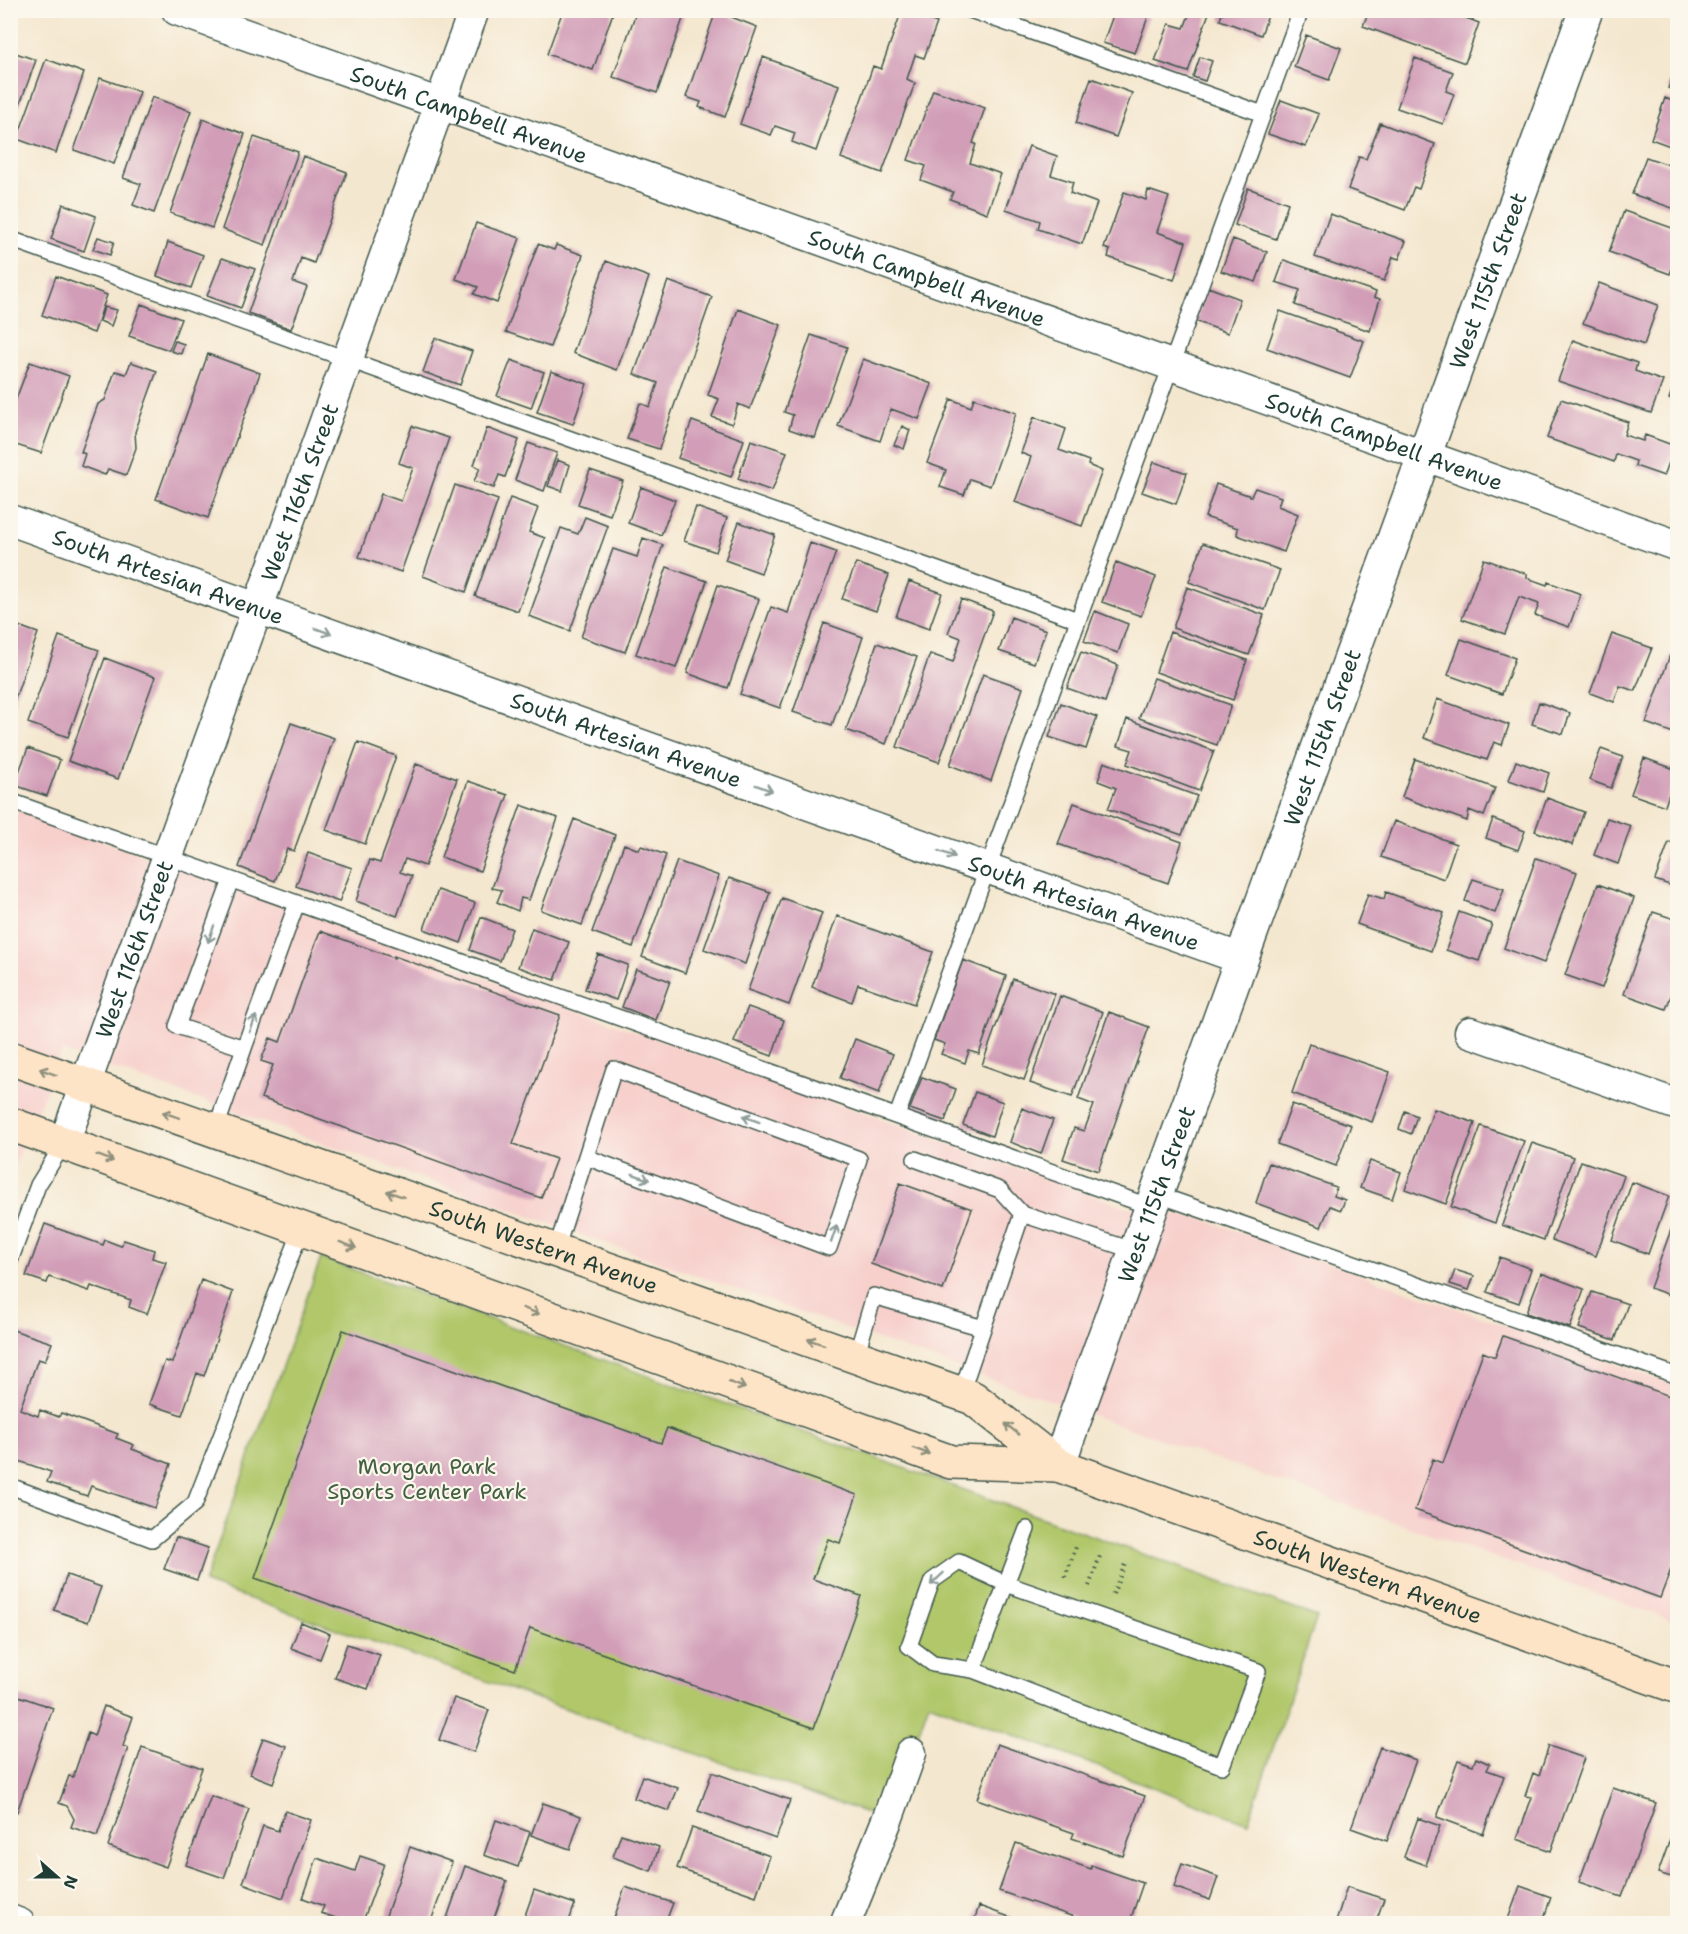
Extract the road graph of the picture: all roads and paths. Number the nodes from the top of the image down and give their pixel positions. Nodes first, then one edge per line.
1 (177, 10) edge
2 (474, 10) edge
3 (969, 10) edge
4 (1301, 10) edge
5 (1586, 10) edge
6 (440, 104) junction
7 (1263, 114) junction
8 (10, 239) edge
9 (348, 360) junction
10 (1171, 365) junction
11 (1424, 456) junction
12 (10, 520) edge
13 (1677, 546) edge
14 (258, 608) junction
15 (1078, 620) junction
16 (10, 801) edge
17 (168, 857) junction
18 (988, 868) junction
19 (231, 880) junction
20 (297, 903) junction
21 (1242, 959) junction
22 (1470, 1032) dead end
23 (244, 1048) junction
24 (10, 1058) edge
25 (85, 1085) junction
26 (1677, 1105) edge
27 (897, 1116) junction
28 (10, 1124) edge
29 (215, 1131) junction
30 (64, 1143) junction
31 (586, 1157) junction
32 (915, 1159) dead end
33 (1154, 1200) junction
34 (1022, 1214) junction
35 (302, 1228) junction
36 (556, 1250) junction
37 (1135, 1251) junction
38 (10, 1261) edge
39 (983, 1328) junction
40 (856, 1356) junction
41 (1677, 1376) edge
42 (961, 1393) junction
43 (1058, 1466) junction
44 (10, 1486) edge
45 (1027, 1529) dead end
46 (1076, 1547) dead end
47 (1100, 1556) dead end
48 (1071, 1563) dead end
49 (1125, 1564) dead end
50 (1095, 1571) dead end
51 (1119, 1580) dead end
52 (1006, 1584) junction
53 (973, 1670) junction
54 (1677, 1687) edge
55 (911, 1753) dead end
56 (10, 1920) edge
57 (20, 1923) edge
58 (845, 1923) edge

1 - 6 street, South Campbell Avenue
2 - 6 street, West 116th Street
3 - 7 lane
4 - 7 lane
5 - 11 street, West 115th Street
6 - 9 street, West 116th Street
6 - 10 street, South Campbell Avenue
7 - 10 lane
8 - 9 lane
9 - 14 street, West 116th Street
9 - 15 lane
10 - 11 street, South Campbell Avenue
10 - 15 lane
11 - 13 street, South Campbell Avenue
11 - 21 street, West 115th Street
12 - 14 street, South Artesian Avenue
14 - 17 street, West 116th Street
14 -> 18 street, South Artesian Avenue
15 - 18 lane
16 - 17 lane
17 - 19 lane
17 - 25 street, West 116th Street
18 - 21 street, South Artesian Avenue
18 - 27 lane
19 - 20 lane
19 -> 23 lane
23 -> 20 lane
20 - 27 lane
21 - 33 street, West 115th Street
22 - 26 street
23 - 29 lane
25 -> 24 main road, South Western Avenue
29 -> 25 main road, South Western Avenue
25 - 30 street, West 116th Street
27 - 33 lane
28 - 30 main road, South Western Avenue
36 -> 29 main road, South Western Avenue
30 -> 35 main road, South Western Avenue
30 - 38 lane
31 -> 31 lane
31 - 36 lane
32 - 34 lane
33 - 37 street, West 115th Street
33 - 41 lane
34 - 37 lane
34 - 39 lane
35 -> 43 main road, South Western Avenue
35 - 44 lane
40 -> 36 main road, South Western Avenue
37 - 43 street, West 115th Street
39 - 40 lane
39 - 42 lane
40 - 42 main road, South Western Avenue
43 -> 42 main road, South Western Avenue
43 - 54 main road, South Western Avenue
45 - 52 lane
46 - 48 path
47 - 50 path
49 - 51 path
52 - 53 lane
52 -> 53 lane
52 - 53 lane
55 - 58 street
56 - 57 street

